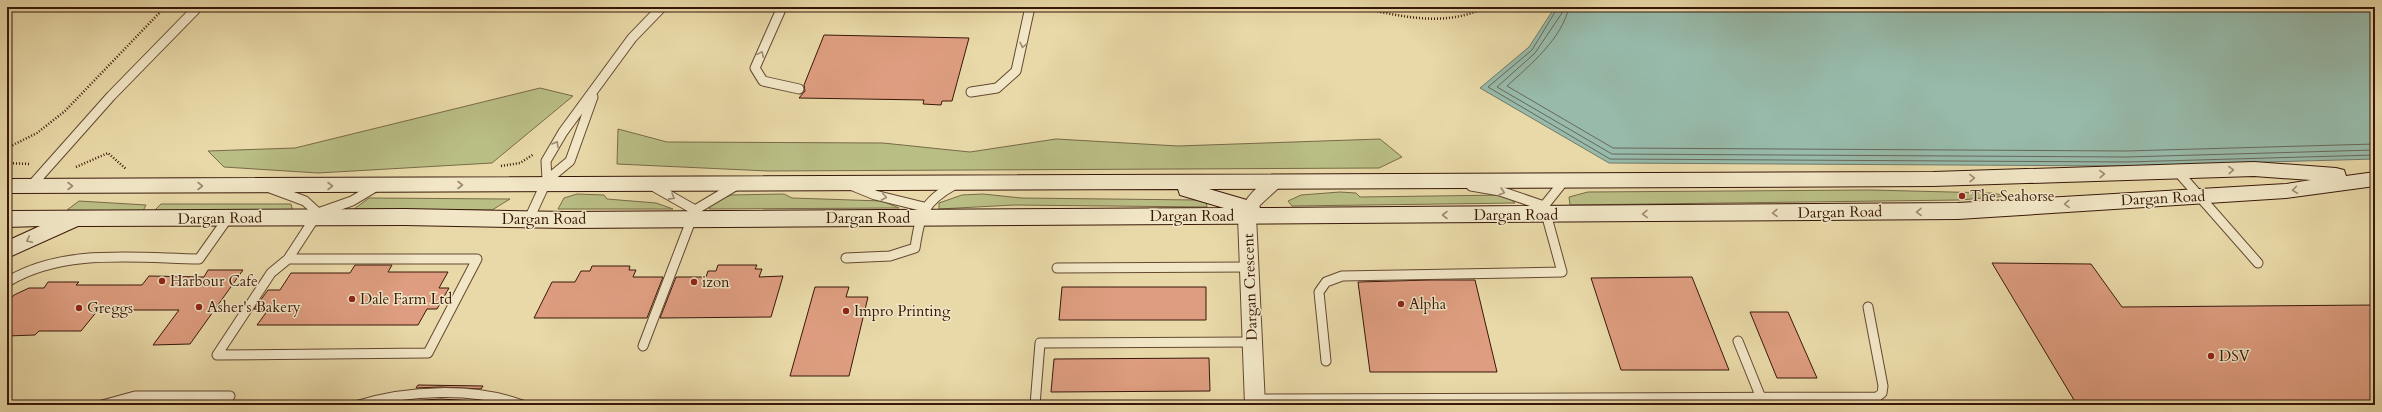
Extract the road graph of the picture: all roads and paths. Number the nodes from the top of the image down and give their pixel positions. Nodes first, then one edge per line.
1 (165, 7) edge
2 (198, 7) edge
3 (782, 7) edge
4 (1030, 7) edge
5 (1357, 7) edge
6 (1486, 7) edge
7 (658, 8) edge
8 (799, 89) dead end
9 (595, 90) junction
10 (971, 92) dead end
11 (7, 148) edge
12 (2178, 172) junction
13 (2375, 178) edge
14 (1564, 181) junction
15 (1450, 182) junction
16 (546, 183) junction
17 (957, 183) junction
18 (1160, 183) junction
19 (1276, 183) junction
20 (739, 184) junction
21 (848, 184) junction
22 (650, 185) junction
23 (7, 186) edge
24 (31, 186) junction
25 (263, 186) junction
26 (377, 186) junction
27 (2200, 196) junction
28 (1546, 211) junction
29 (922, 212) junction
30 (1248, 212) junction
31 (7, 213) edge
32 (693, 214) junction
33 (317, 215) junction
34 (228, 218) junction
35 (7, 219) edge
36 (77, 219) junction
37 (529, 219) junction
38 (7, 250) edge
39 (846, 258) dead end
40 (288, 259) junction
41 (2258, 263) dead end
42 (1249, 266) junction
43 (1057, 268) dead end
44 (7, 282) edge
45 (1868, 307) dead end
46 (1738, 341) dead end
47 (1252, 342) junction
48 (643, 346) dead end
49 (1326, 361) dead end
50 (1761, 398) junction
51 (1255, 402) edge
52 (102, 405) edge
53 (224, 405) edge
54 (359, 405) edge
55 (522, 405) edge
56 (1035, 405) edge

1 - 11 path
2 - 24 lane
8 -> 3 lane
4 -> 10 lane
5 - 6 path
7 - 9 lane
9 - 16 lane
16 -> 9 lane
12 -> 13 street, Dargan Road
14 -> 12 street, Dargan Road
12 - 27 lane
13 -> 27 street, Dargan Road
14 - 15 street, Dargan Road
14 - 28 lane
15 - 19 street, Dargan Road
15 -> 28 lane
16 - 22 street, Dargan Road
26 -> 16 street, Dargan Road
16 - 37 lane
17 - 18 street, Dargan Road
17 - 21 street, Dargan Road
17 - 29 lane
18 - 19 street, Dargan Road
18 - 30 street
19 - 30 street
20 - 21 street, Dargan Road
20 - 22 street, Dargan Road
20 - 32 lane
21 -> 29 lane
22 -> 32 lane
23 - 24 street, Dargan Road
24 -> 25 street, Dargan Road
24 - 31 street
25 -> 26 street, Dargan Road
25 - 33 lane
26 - 33 lane
27 -> 28 street, Dargan Road
27 - 41 lane
28 -> 30 street, Dargan Road
28 - 49 lane
29 - 30 street, Dargan Road
29 - 32 street, Dargan Road
29 - 39 lane
30 - 42 street, Dargan Crescent
32 - 37 street, Dargan Road
32 - 48 lane
33 - 34 street, Dargan Road
33 - 37 street, Dargan Road
33 - 40 lane
34 - 36 street, Dargan Road
34 - 44 lane
35 - 36 street, Dargan Road
36 -> 38 street
40 - 40 lane
42 - 43 lane
42 - 47 street, Dargan Crescent
45 - 50 lane
46 - 50 lane
47 - 51 street, Dargan Crescent
47 - 56 lane
50 - 51 lane
52 - 53 lane
54 - 55 lane

